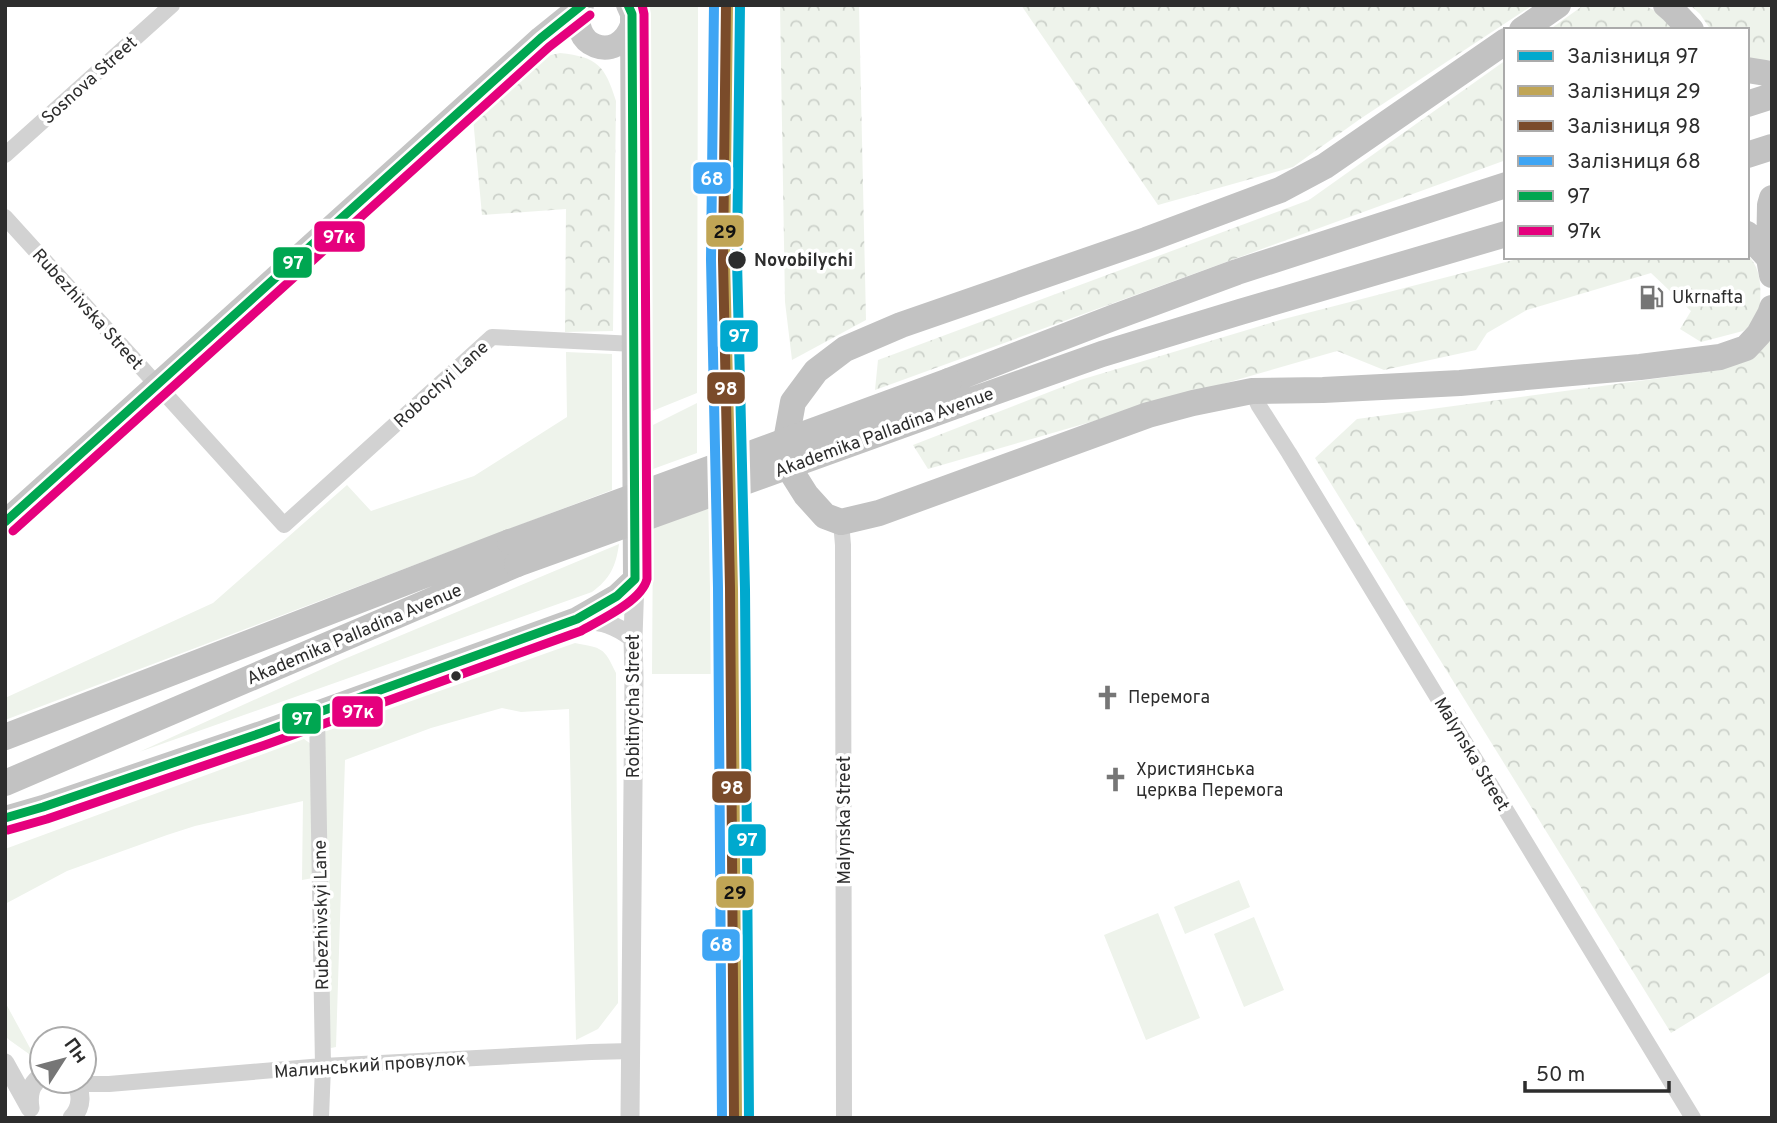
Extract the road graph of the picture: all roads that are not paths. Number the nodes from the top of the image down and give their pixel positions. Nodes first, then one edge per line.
1 (173, 5) edge
2 (582, 5) edge
3 (1558, 5) edge
4 (1666, 5) edge
5 (631, 13) edge
6 (1525, 28) edge
7 (1689, 28) edge
8 (541, 38) junction
9 (1504, 42) edge
10 (595, 45) junction
11 (1749, 70) edge
12 (1772, 75) edge
13 (633, 85) junction
14 (1772, 96) edge
15 (1749, 103) edge
16 (1772, 147) edge
17 (1749, 154) edge
18 (5, 155) edge
19 (1504, 186) edge
20 (1772, 198) edge
21 (5, 217) edge
22 (1504, 235) edge
23 (1749, 237) edge
24 (1770, 267) edge
25 (1772, 308) edge
26 (635, 344) junction
27 (158, 385) junction
28 (1252, 391) junction
29 (954, 393) junction
30 (5, 522) edge
31 (841, 522) junction
32 (284, 525) joint
33 (513, 553) junction
34 (635, 579) junction
35 (577, 619) junction
36 (633, 638) junction
37 (317, 712) junction
38 (5, 737) edge
39 (5, 783) edge
40 (5, 818) edge
41 (632, 1051) junction
42 (5, 1061) edge
43 (323, 1066) junction
44 (28, 1069) edge
45 (98, 1084) edge
46 (109, 1084) junction
47 (29, 1095) edge
48 (80, 1095) edge
49 (35, 1115) edge
50 (74, 1116) edge
51 (321, 1118) edge
52 (630, 1118) edge
53 (844, 1118) edge
54 (1693, 1118) edge

1 - 18 street, Sosnova Street
2 - 8 main road
2 - 10 main road
3 - 6 highway
4 - 7 highway
5 - 10 main road
5 - 13 main road, Robitnycha Street
8 - 10 main road
8 - 27 main road
9 - 31 highway
10 - 13 main road
11 - 12 highway
13 - 26 main road, Robitnycha Street
14 - 15 highway
16 - 17 highway
19 - 29 highway, Akademika Palladina Avenue
20 - 24 highway
21 - 27 street, Rubezhivska Street
22 - 29 highway, Akademika Palladina Avenue
23 - 24 highway
25 - 28 highway
26 - 32 street, Robochyi Lane
26 - 34 main road, Robitnycha Street
27 - 30 main road
27 - 32 street, Rubezhivska Street
28 - 31 highway
28 - 54 street, Malynska Street
29 - 33 highway, Akademika Palladina Avenue, bridge
31 - 53 street, Malynska Street
33 - 38 highway, Akademika Palladina Avenue
33 - 39 highway, Akademika Palladina Avenue
34 - 35 main road
34 - 36 street, Robitnycha Street
35 - 36 street
35 - 37 main road
36 - 41 street, Robitnycha Street
37 - 40 main road
37 - 43 street, Rubezhivskyi Lane
41 - 43 street, Малинський провулок
41 - 52 street, Robitnycha Street
42 - 44 street
42 - 49 street
43 - 46 street, Малинський провулок
43 - 51 street, Rubezhivskyi Lane
45 - 46 street, Малинський провулок
46 - 50 street
47 - 49 street
48 - 50 street

